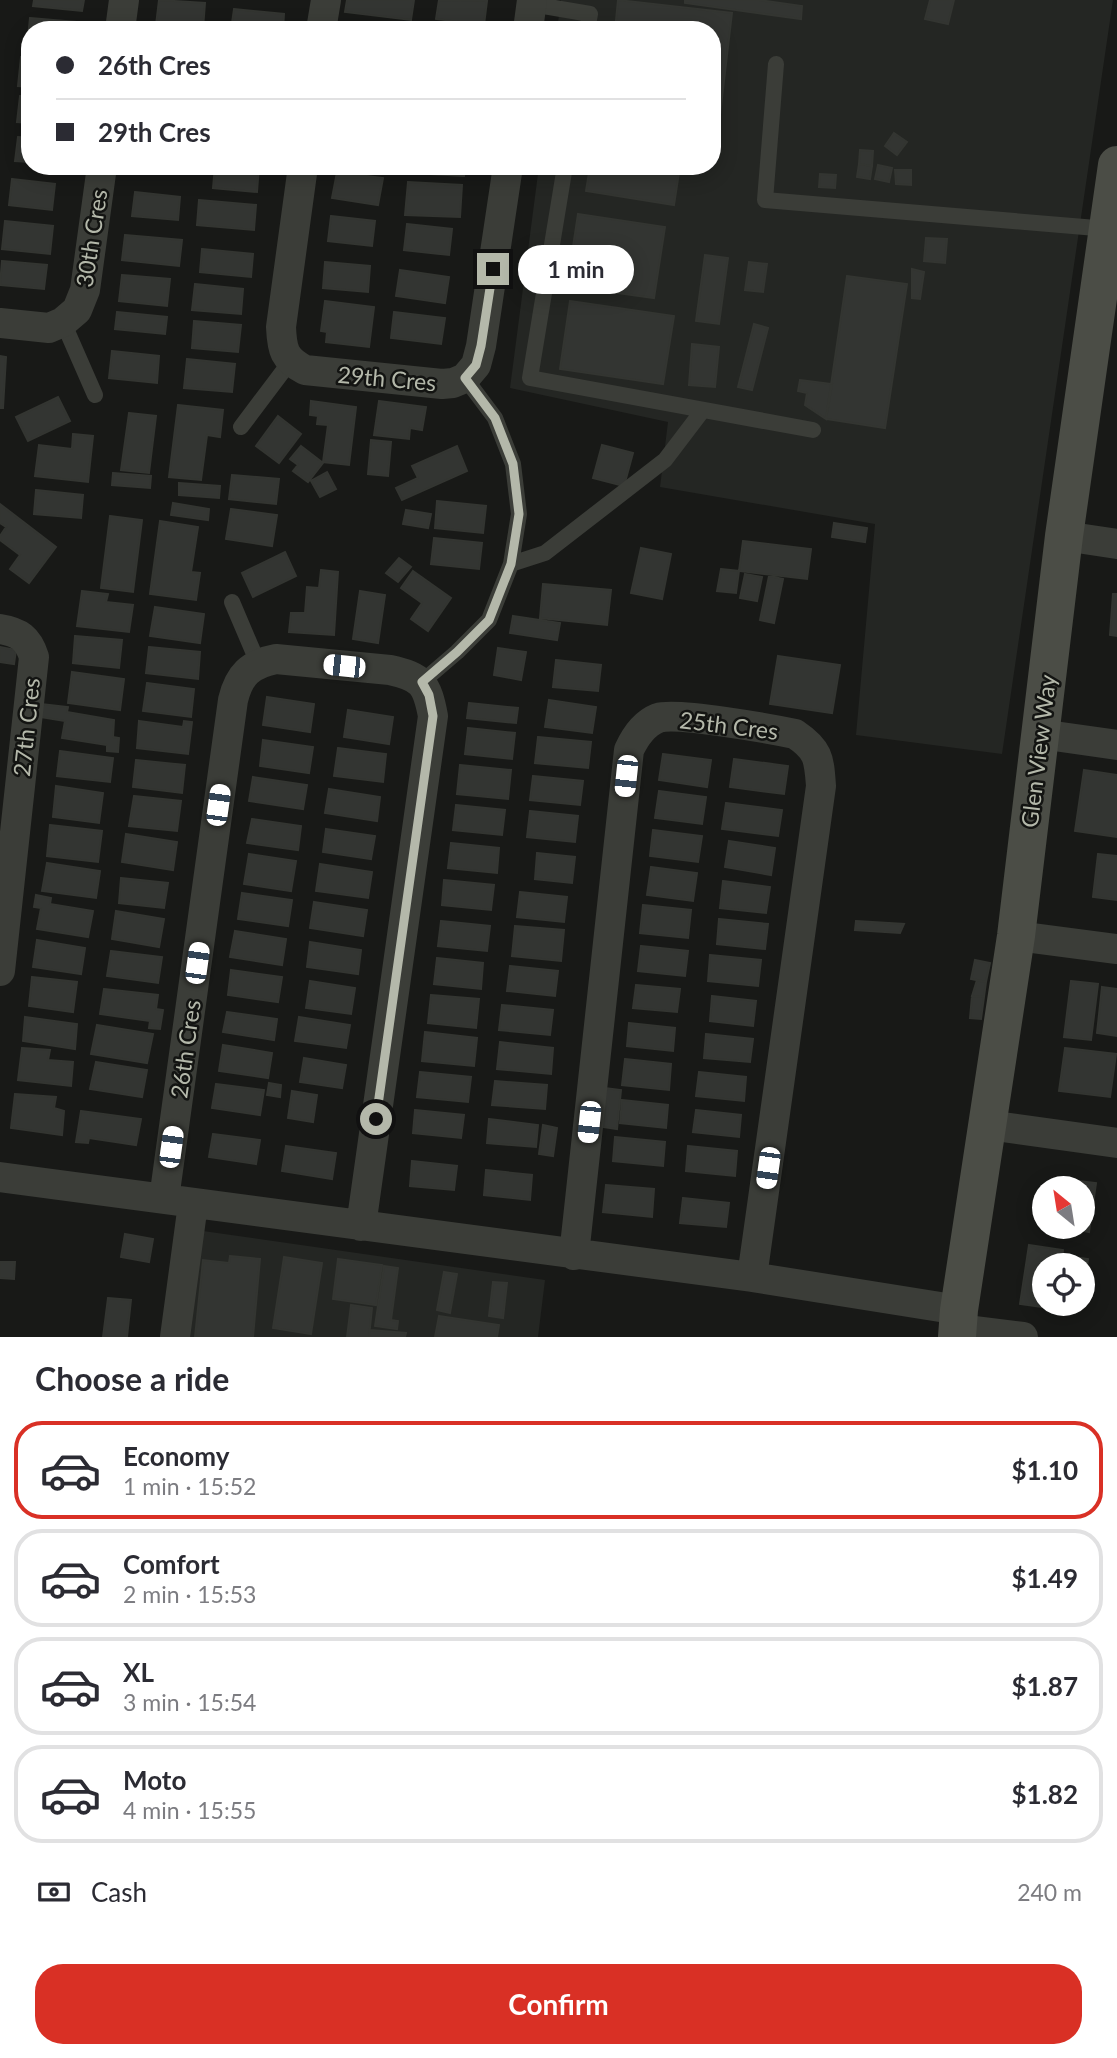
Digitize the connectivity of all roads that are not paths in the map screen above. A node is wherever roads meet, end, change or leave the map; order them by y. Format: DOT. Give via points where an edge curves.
graph roads {
  1 [pos="124,0"];
  2 [pos="326,0"];
  3 [pos="531,11"];
  4 [pos="121,21"];
  5 [pos="322,21"];
  6 [pos="589,21"];
  7 [pos="776,64"];
  8 [pos="1117,164"];
  9 [pos="101,175"];
  10 [pos="302,175"];
  11 [pos="507,175"];
  12 [pos="564,175"];
  13 [pos="1108,229"];
  14 [pos="63,322"];
  15 [pos="0,323"];
  16 [pos="1105,336"];
  17 [pos="290,362"];
  18 [pos="465,378"];
  19 [pos="94,395"];
  20 [pos="703,410"];
  21 [pos="242,427"];
  22 [pos="813,430"];
  23 [pos="1064,536"];
  24 [pos="1117,544"];
  25 [pos="511,564"];
  26 [pos="232,602"];
  27 [pos="0,629"];
  28 [pos="258,663"];
  29 [pos="422,682"];
  30 [pos="1040,734"];
  31 [pos="1117,745"];
  32 [pos="1016,936"];
  33 [pos="1117,949"];
  34 [pos="0,971"];
  35 [pos="988,1125"];
  36 [pos="1117,1143"];
  37 [pos="0,1177"];
  38 [pos="164,1199"];
  39 [pos="194,1204"];
  40 [pos="361,1226"];
  41 [pos="574,1255"];
  42 [pos="752,1277"];
  43 [pos="958,1326"];
  44 [pos="175,1337"];
  45 [pos="1023,1337"];
  1 -- 4 [label="street"];
  2 -- 5 [label="street"];
  3 -- 6 [label="lane" via="590,14"];
  7 -- 13 [label="lane" via="765,200"];
  8 -- 13 [label="street, Glen View Way"];
  9 -- 14 [label="street, 30th Cres" via="85,290 77,310"];
  10 -- 17 [label="street" via="281,327 282,347"];
  11 -- 18 [label="street, 29th Cres" via="481,346 476,365"];
  12 -- 20 [label="lane" via="530,379"];
  13 -- 16 [label="street, Glen View Way"];
  14 -- 15 [label="street" via="49,328"];
  14 -- 19 [label="lane"];
  16 -- 23 [label="street, Glen View Way"];
  17 -- 18 [label="street, 29th Cres" via="305,370 442,384"];
  17 -- 21 [label="lane"];
  18 -- 25 [label="lane" via="495,418 513,464 519,514"];
  20 -- 22 [label="lane"];
  20 -- 25 [label="lane" via="665,460 545,553"];
  23 -- 24 [label="street"];
  23 -- 30 [label="street, Glen View Way"];
  25 -- 29 [label="lane" via="489,620"];
  26 -- 28 [label="lane"];
  27 -- 34 [label="street, 27th Cres" via="14,631 29,642 34,657"];
  28 -- 29 [label="street" via="276,659 390,670"];
  28 -- 38 [label="street, 26th Cres" via="237,684 233,700"];
  29 -- 40 [label="street" via="433,716"];
  30 -- 31 [label="street"];
  30 -- 32 [label="street, Glen View Way"];
  32 -- 33 [label="street"];
  32 -- 35 [label="street, Glen View Way"];
  35 -- 36 [label="street"];
  35 -- 43 [label="street, Glen View Way"];
  37 -- 38 [label="street"];
  38 -- 39 [label="street"];
  39 -- 40 [label="street"];
  39 -- 44 [label="street"];
  40 -- 41 [label="street"];
  41 -- 42 [label="street"];
  41 -- 42 [label="street, 25th Cres" via="629,750 638,732 658,718 679,717 795,734 810,744 819,759 821,786"];
  42 -- 43 [label="street"];
  43 -- 45 [label="street"];
}
